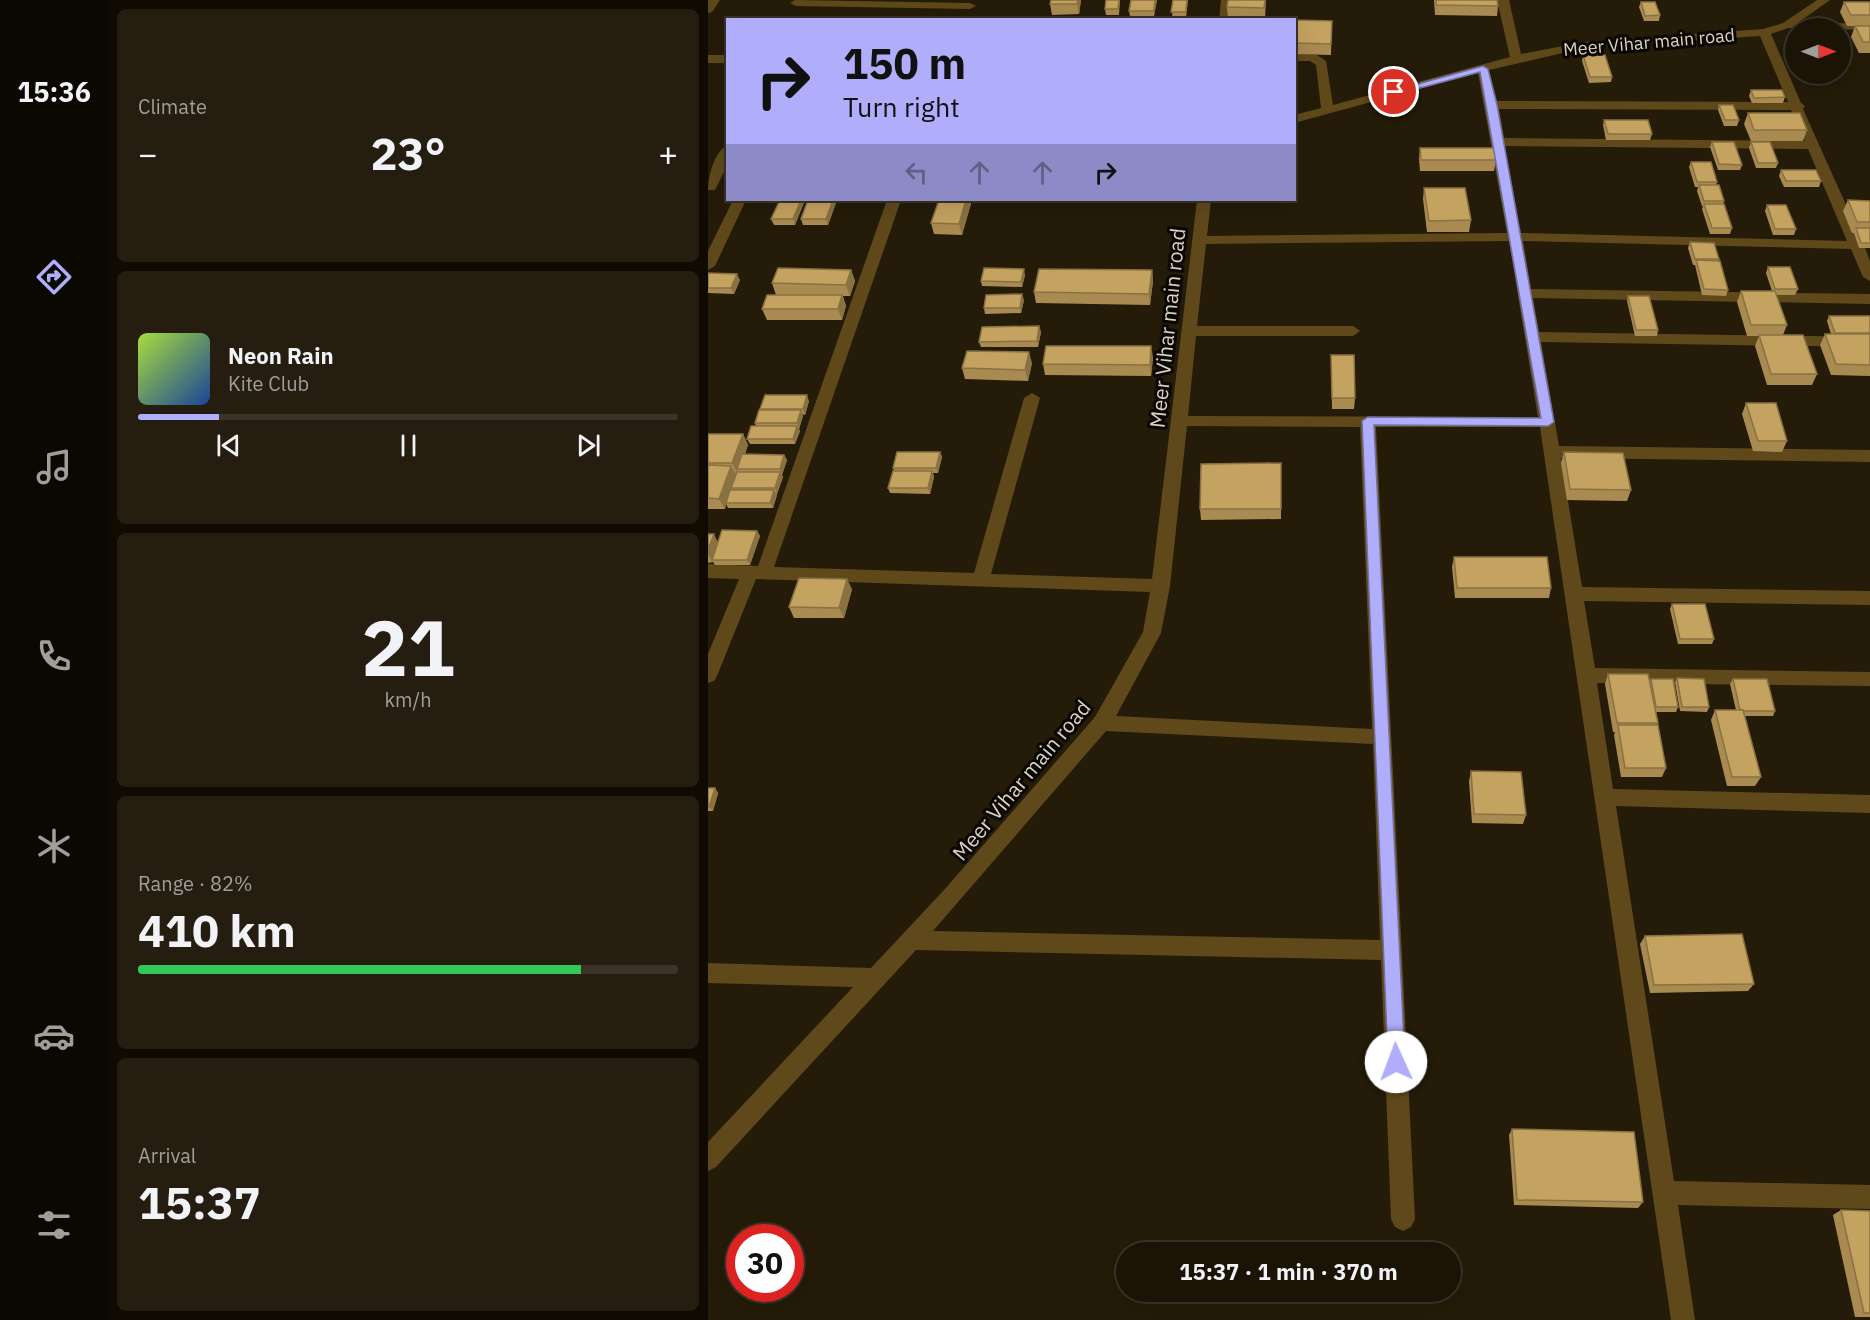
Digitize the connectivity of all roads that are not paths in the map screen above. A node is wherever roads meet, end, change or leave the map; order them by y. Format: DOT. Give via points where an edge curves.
graph roads {
  1 [pos="714,0"];
  2 [pos="1227,0"];
  3 [pos="1503,0"];
  4 [pos="1824,0"];
  5 [pos="971,3"];
  6 [pos="796,5"];
  7 [pos="708,10"];
  8 [pos="967,18"];
  9 [pos="1224,18"];
  10 [pos="1798,18"];
  11 [pos="1785,26"];
  12 [pos="1851,27"];
  13 [pos="1870,27"];
  14 [pos="1764,32"];
  15 [pos="1296,57"];
  16 [pos="708,59"];
  17 [pos="726,59"];
  18 [pos="1516,59"];
  19 [pos="1483,69"];
  20 [pos="1492,105"];
  21 [pos="1799,106"];
  22 [pos="1327,110"];
  23 [pos="1296,118"];
  24 [pos="1498,142"];
  25 [pos="1815,145"];
  26 [pos="726,153"];
  27 [pos="709,187"];
  28 [pos="726,187"];
  29 [pos="739,201"];
  30 [pos="894,201"];
  31 [pos="1204,201"];
  32 [pos="1516,237"];
  33 [pos="1200,240"];
  34 [pos="1857,245"];
  35 [pos="708,266"];
  36 [pos="1870,277"];
  37 [pos="1525,293"];
  38 [pos="1870,299"];
  39 [pos="1188,331"];
  40 [pos="1353,331"];
  41 [pos="1533,337"];
  42 [pos="1870,342"];
  43 [pos="1032,398"];
  44 [pos="1180,421"];
  45 [pos="1368,421"];
  46 [pos="1548,422"];
  47 [pos="1553,452"];
  48 [pos="1870,456"];
  49 [pos="708,571"];
  50 [pos="757,572"];
  51 [pos="981,579"];
  52 [pos="1161,586"];
  53 [pos="1575,594"];
  54 [pos="1870,598"];
  55 [pos="1587,675"];
  56 [pos="708,676"];
  57 [pos="1870,679"];
  58 [pos="1102,723"];
  59 [pos="1382,737"];
  60 [pos="1605,797"];
  61 [pos="1870,804"];
  62 [pos="911,940"];
  63 [pos="1391,950"];
  64 [pos="708,973"];
  65 [pos="876,978"];
  66 [pos="708,1159"];
  67 [pos="1664,1193"];
  68 [pos="1870,1197"];
  69 [pos="1403,1219"];
  70 [pos="1683,1320"];
  1 -- 7 [label="street"];
  2 -- 9 [label="street"];
  3 -- 18 [label="street"];
  4 -- 10 [label="street, Meer Vihar main road"];
  5 -- 6 [label="street"];
  5 -- 8 [label="street"];
  11 -- 14 [label="street, Meer Vihar main road"];
  12 -- 13 [label="street"];
  14 -- 18 [label="street, Meer Vihar main road" via="1584,45"];
  14 -- 21 [label="street"];
  15 -- 22 [label="street" via="1313,58 1322,64"];
  16 -- 17 [label="street"];
  18 -- 19 [label="street, Meer Vihar main road"];
  19 -- 20 [label="street"];
  19 -- 22 [label="street, Meer Vihar main road"];
  20 -- 21 [label="street"];
  20 -- 24 [label="street"];
  21 -- 25 [label="street"];
  22 -- 23 [label="street, Meer Vihar main road"];
  24 -- 25 [label="street"];
  24 -- 32 [label="street"];
  25 -- 34 [label="street"];
  26 -- 27 [label="street"];
  27 -- 28 [label="street"];
  29 -- 35 [label="street"];
  30 -- 50 [label="street"];
  31 -- 33 [label="street, Meer Vihar main road"];
  32 -- 33 [label="street"];
  32 -- 34 [label="street"];
  32 -- 37 [label="street"];
  33 -- 39 [label="street, Meer Vihar main road"];
  34 -- 36 [label="street"];
  37 -- 38 [label="street"];
  37 -- 41 [label="street"];
  39 -- 40 [label="street"];
  39 -- 44 [label="street, Meer Vihar main road"];
  41 -- 42 [label="street"];
  41 -- 46 [label="street"];
  43 -- 51 [label="street"];
  44 -- 45 [label="street"];
  44 -- 52 [label="street, Meer Vihar main road"];
  45 -- 46 [label="street"];
  45 -- 59 [label="street"];
  46 -- 47 [label="street"];
  47 -- 48 [label="street"];
  47 -- 53 [label="street"];
  49 -- 50 [label="street"];
  50 -- 51 [label="street"];
  50 -- 56 [label="street"];
  51 -- 52 [label="street"];
  52 -- 58 [label="street, Meer Vihar main road" via="1152,633"];
  53 -- 54 [label="street"];
  53 -- 55 [label="street"];
  55 -- 57 [label="street"];
  55 -- 60 [label="street"];
  58 -- 59 [label="street"];
  58 -- 62 [label="street, Meer Vihar main road"];
  59 -- 63 [label="street"];
  60 -- 61 [label="street"];
  60 -- 67 [label="street"];
  62 -- 63 [label="street"];
  62 -- 65 [label="street, Meer Vihar main road"];
  63 -- 69 [label="street"];
  64 -- 65 [label="street"];
  65 -- 66 [label="street, Meer Vihar main road"];
  67 -- 68 [label="street"];
  67 -- 70 [label="street"];
}
